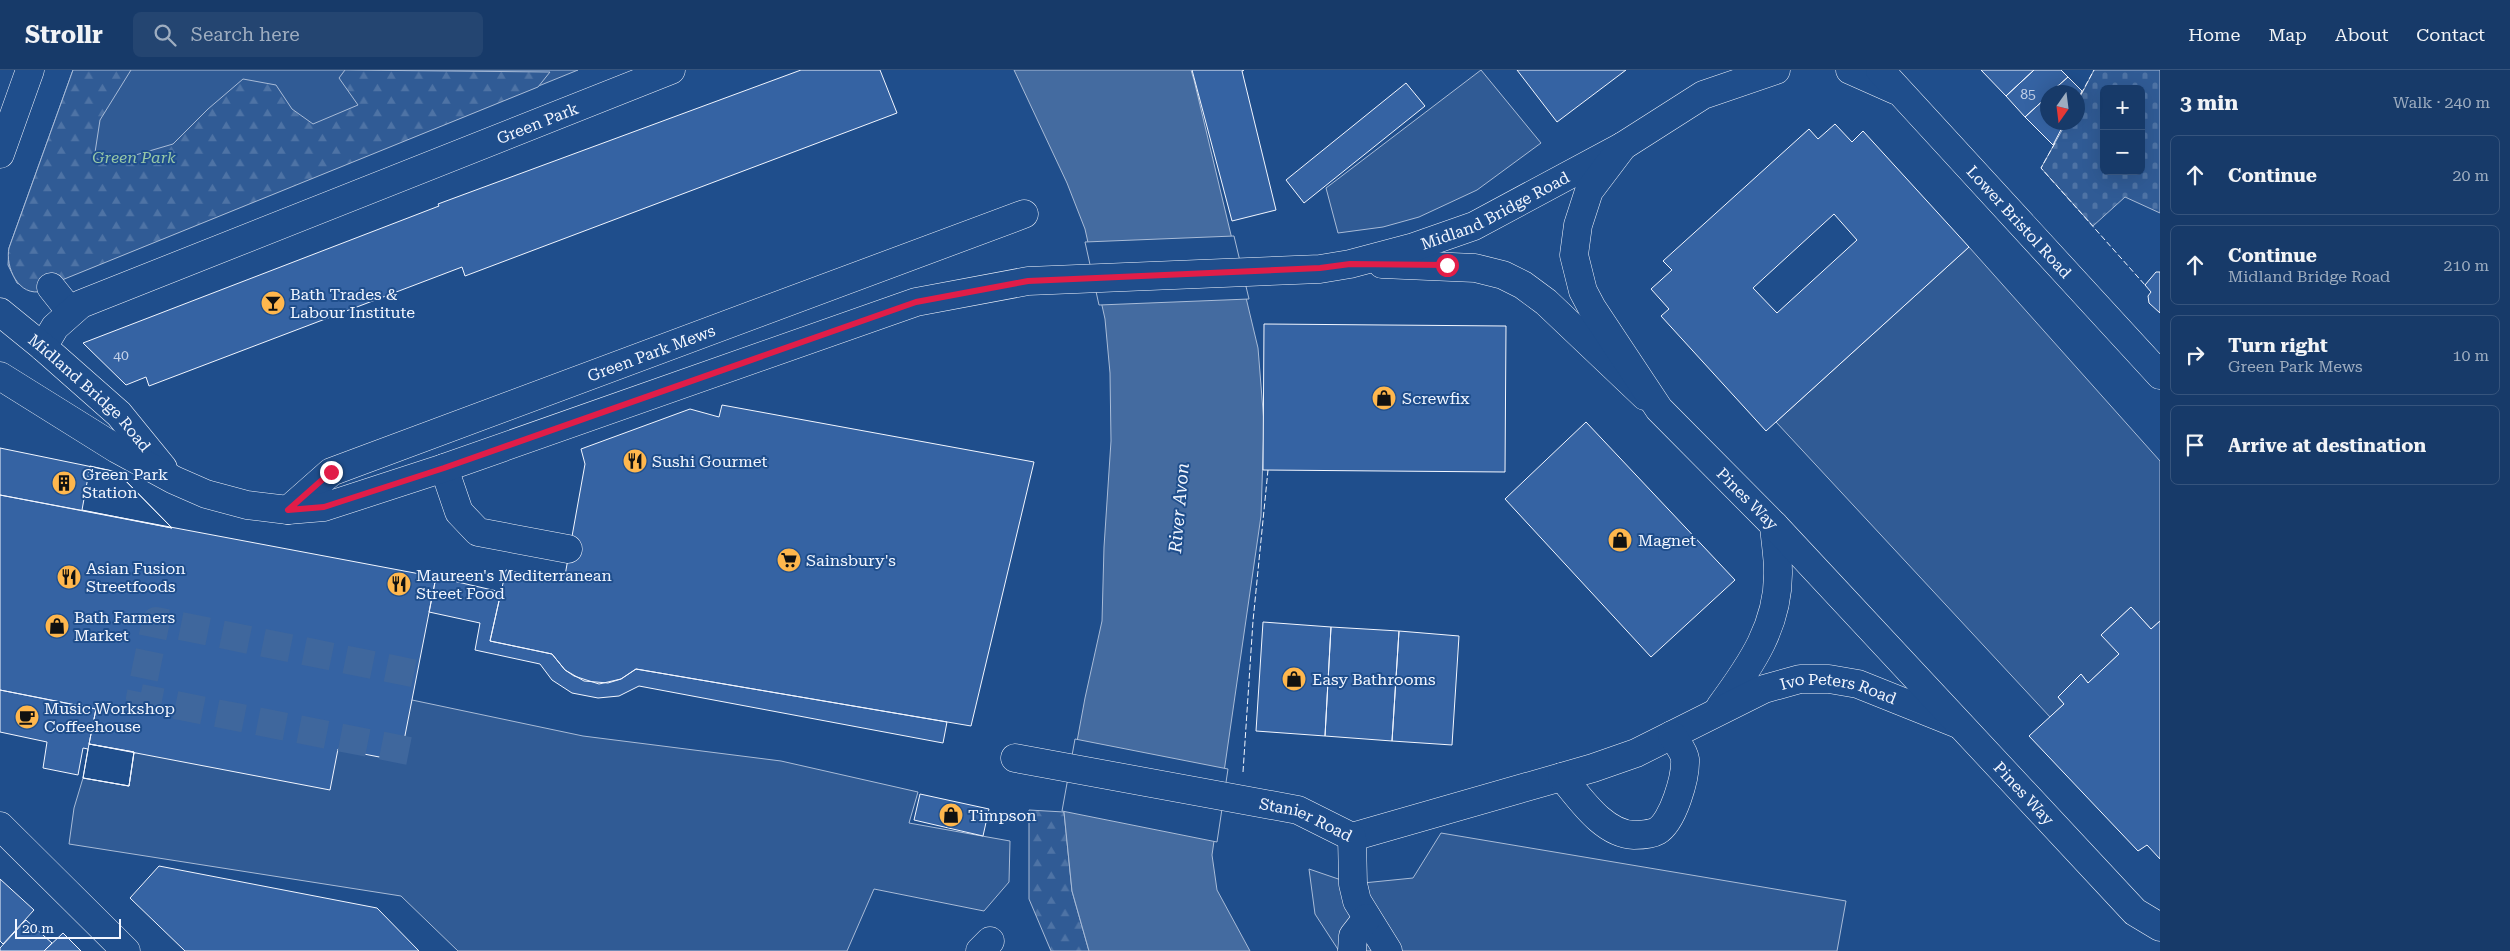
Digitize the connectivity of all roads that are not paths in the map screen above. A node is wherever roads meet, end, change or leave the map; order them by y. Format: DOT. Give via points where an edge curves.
graph roads {
  1 [pos="30,70"];
  2 [pos="671,70"];
  3 [pos="1722,70"];
  4 [pos="1776,70"];
  5 [pos="1850,70"];
  6 [pos="1880,70"];
  7 [pos="1903,94"];
  8 [pos="1702,95"];
  9 [pos="1623,146"];
  10 [pos="0,154"];
  11 [pos="1024,214"];
  12 [pos="1350,264"];
  13 [pos="51,286"];
  14 [pos="0,312"];
  15 [pos="70,312"];
  16 [pos="44,347"];
  17 [pos="2156,363"];
  18 [pos="0,376"];
  19 [pos="1659,409"];
  20 [pos="444,468"];
  21 [pos="174,480"];
  22 [pos="288,510"];
  23 [pos="1774,525"];
  24 [pos="568,550"];
  25 [pos="1718,710"];
  26 [pos="1958,724"];
  27 [pos="1672,735"];
  28 [pos="1015,758"];
  29 [pos="1562,777"];
  30 [pos="0,826"];
  31 [pos="1352,837"];
  32 [pos="1367,918"];
  33 [pos="2159,927"];
  34 [pos="126,951"];
  35 [pos="1352,951"];
  36 [pos="1388,951"];
  1 -- 10 [label="main road"];
  2 -- 15 [label="main road, Green Park" via="81,304"];
  3 -- 8 [label="main road"];
  4 -- 8 [label="main road, Pines Way"];
  5 -- 7 [label="main road"];
  6 -- 7 [label="main road, Lower Bristol Road"];
  7 -- 17 [label="main road, Lower Bristol Road"];
  8 -- 9 [label="main road, Pines Way"];
  9 -- 12 [label="main road, Midland Bridge Road" via="1474,226"];
  9 -- 19 [label="main road, Pines Way" via="1590,191 1578,225 1574,255 1583,291 1592,308"];
  11 -- 22 [label="main road, Green Park Mews" via="331,472"];
  12 -- 19 [label="main road" via="1447,265 1503,275 1546,302"];
  12 -- 20 [label="main road, Midland Bridge Road" via="1028,281 916,302"];
  13 -- 15 [label="main road"];
  14 -- 16 [label="main road, Midland Bridge Road"];
  15 -- 16 [label="main road, Green Park" via="55,327"];
  16 -- 21 [label="main road, Midland Bridge Road" via="119,414"];
  18 -- 21 [label="main road, Midland Bridge Road" via="117,449"];
  19 -- 23 [label="main road, Pines Way"];
  20 -- 22 [label="main road, Midland Bridge Road" via="324,507"];
  20 -- 24 [label="main road" via="459,512 478,532"];
  21 -- 22 [label="main road, Midland Bridge Road" via="206,494 247,505"];
  23 -- 25 [label="main road, Ivo Peters Road" via="1778,572 1772,617 1764,641 1749,667"];
  23 -- 26 [label="main road, Pines Way"];
  25 -- 26 [label="main road, Ivo Peters Road" via="1764,688 1800,679 1829,678 1858,684"];
  25 -- 27 [label="main road, Ivo Peters Road"];
  26 -- 33 [label="main road, Pines Way" via="2135,912"];
  27 -- 29 [label="main road, Stanier Road" via="1636,753"];
  27 -- 29 [label="main road" via="1685,756 1685,771 1669,818 1656,832 1634,835 1610,827"];
  28 -- 31 [label="main road, Stanier Road" via="1288,808 1314,817"];
  29 -- 31 [label="main road, Stanier Road"];
  30 -- 34 [label="main road"];
  31 -- 32 [label="main road" via="1353,884 1357,901"];
  32 -- 35 [label="main road" via="1353,936"];
  32 -- 36 [label="main road"];
}
